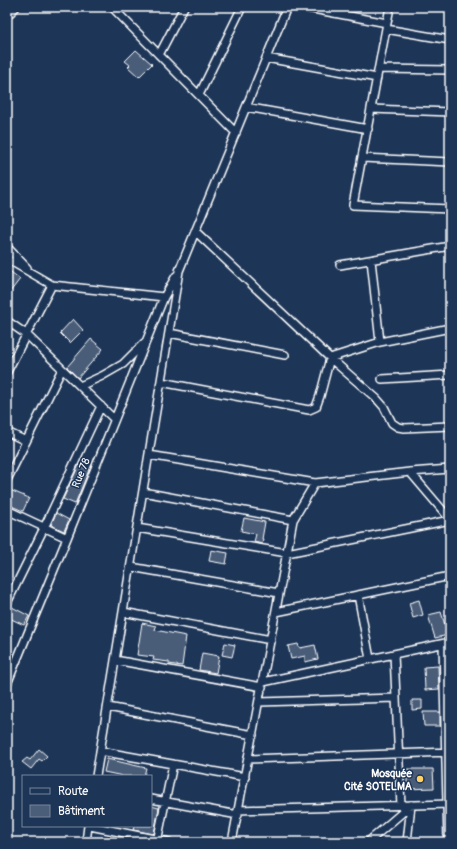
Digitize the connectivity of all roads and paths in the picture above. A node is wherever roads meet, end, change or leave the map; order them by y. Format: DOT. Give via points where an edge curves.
graph roads {
  1 [pos="16,7"];
  2 [pos="112,7"];
  3 [pos="184,7"];
  4 [pos="242,7"];
  5 [pos="287,7"];
  6 [pos="302,7"];
  7 [pos="390,7"];
  8 [pos="7,16"];
  9 [pos="387,26"];
  10 [pos="450,40"];
  11 [pos="159,55"];
  12 [pos="266,58"];
  13 [pos="379,69"];
  14 [pos="450,70"];
  15 [pos="377,78"];
  16 [pos="198,95"];
  17 [pos="246,107"];
  18 [pos="371,109"];
  19 [pos="450,112"];
  20 [pos="368,129"];
  21 [pos="236,133"];
  22 [pos="362,158"];
  23 [pos="450,162"];
  24 [pos="450,209"];
  25 [pos="195,231"];
  26 [pos="450,246"];
  27 [pos="7,247"];
  28 [pos="7,259"];
  29 [pos="371,260"];
  30 [pos="340,265"];
  31 [pos="179,271"];
  32 [pos="34,275"];
  33 [pos="52,285"];
  34 [pos="164,297"];
  35 [pos="7,321"];
  36 [pos="450,328"];
  37 [pos="168,333"];
  38 [pos="26,334"];
  39 [pos="146,340"];
  40 [pos="380,342"];
  41 [pos="285,355"];
  42 [pos="330,358"];
  43 [pos="62,369"];
  44 [pos="7,372"];
  45 [pos="450,375"];
  46 [pos="382,379"];
  47 [pos="161,382"];
  48 [pos="80,386"];
  49 [pos="101,406"];
  50 [pos="114,419"];
  51 [pos="450,426"];
  52 [pos="7,432"];
  53 [pos="26,441"];
  54 [pos="149,455"];
  55 [pos="450,469"];
  56 [pos="410,472"];
  57 [pos="7,480"];
  58 [pos="315,483"];
  59 [pos="143,492"];
  60 [pos="7,510"];
  61 [pos="293,520"];
  62 [pos="450,520"];
  63 [pos="44,528"];
  64 [pos="137,528"];
  65 [pos="67,538"];
  66 [pos="287,553"];
  67 [pos="130,567"];
  68 [pos="450,576"];
  69 [pos="279,593"];
  70 [pos="358,595"];
  71 [pos="7,603"];
  72 [pos="123,612"];
  73 [pos="276,612"];
  74 [pos="270,640"];
  75 [pos="447,643"];
  76 [pos="394,654"];
  77 [pos="370,659"];
  78 [pos="115,660"];
  79 [pos="7,684"];
  80 [pos="262,685"];
  81 [pos="447,696"];
  82 [pos="396,698"];
  83 [pos="259,702"];
  84 [pos="108,707"];
  85 [pos="253,734"];
  86 [pos="100,751"];
  87 [pos="448,752"];
  88 [pos="398,754"];
  89 [pos="248,759"];
  90 [pos="173,764"];
  91 [pos="96,775"];
  92 [pos="245,777"];
  93 [pos="152,799"];
  94 [pos="165,802"];
  95 [pos="449,804"];
  96 [pos="411,805"];
  97 [pos="401,806"];
  98 [pos="238,813"];
  99 [pos="89,827"];
  100 [pos="94,827"];
  101 [pos="157,841"];
  102 [pos="86,842"];
  103 [pos="169,842"];
  104 [pos="232,842"];
  105 [pos="368,842"];
  106 [pos="407,842"];
  107 [pos="448,842"];
  1 -- 8 [label="street"];
  2 -- 11 [label="street"];
  3 -- 11 [label="street"];
  4 -- 16 [label="street"];
  5 -- 12 [label="street"];
  6 -- 9 [label="street"];
  7 -- 9 [label="street"];
  9 -- 10 [label="street"];
  9 -- 13 [label="street"];
  11 -- 16 [label="street"];
  12 -- 15 [label="street"];
  12 -- 17 [label="street"];
  13 -- 14 [label="street"];
  13 -- 15 [label="street"];
  15 -- 18 [label="street"];
  16 -- 21 [label="street"];
  17 -- 20 [label="street"];
  17 -- 21 [label="street"];
  18 -- 19 [label="street"];
  18 -- 20 [label="street"];
  20 -- 22 [label="street"];
  21 -- 25 [label="street"];
  22 -- 23 [label="street"];
  22 -- 24 [label="street" via="353,205"];
  25 -- 31 [label="street"];
  25 -- 42 [label="street"];
  26 -- 29 [label="street"];
  27 -- 32 [label="street"];
  28 -- 32 [label="street"];
  29 -- 30 [label="street"];
  29 -- 40 [label="street"];
  31 -- 34 [label="street, Rue 78"];
  31 -- 37 [label="street"];
  32 -- 33 [label="street"];
  33 -- 34 [label="street"];
  33 -- 38 [label="street"];
  34 -- 39 [label="street, Rue 78"];
  35 -- 38 [label="street"];
  36 -- 40 [label="street"];
  37 -- 41 [label="street"];
  37 -- 47 [label="street"];
  38 -- 43 [label="street"];
  38 -- 44 [label="street"];
  39 -- 48 [label="street" via="123,364"];
  39 -- 50 [label="street, Rue 78"];
  40 -- 42 [label="street"];
  42 -- 47 [label="street" via="316,406 309,410"];
  42 -- 51 [label="street" via="384,406 392,423 398,427"];
  43 -- 48 [label="street"];
  43 -- 53 [label="street"];
  45 -- 46 [label="street"];
  47 -- 54 [label="street"];
  48 -- 49 [label="street"];
  49 -- 50 [label="street"];
  49 -- 63 [label="street"];
  50 -- 65 [label="street, Rue 78"];
  52 -- 53 [label="street"];
  53 -- 57 [label="street"];
  54 -- 58 [label="street"];
  54 -- 59 [label="street"];
  55 -- 56 [label="street"];
  56 -- 58 [label="street"];
  56 -- 62 [label="street"];
  58 -- 61 [label="street"];
  59 -- 61 [label="street"];
  59 -- 64 [label="street"];
  60 -- 63 [label="street"];
  61 -- 66 [label="street"];
  62 -- 66 [label="street"];
  63 -- 65 [label="street"];
  63 -- 71 [label="street"];
  64 -- 66 [label="street"];
  64 -- 67 [label="street"];
  65 -- 79 [label="street, Rue 78"];
  66 -- 69 [label="street"];
  67 -- 69 [label="street"];
  67 -- 72 [label="street"];
  68 -- 70 [label="street"];
  69 -- 73 [label="street"];
  70 -- 73 [label="street"];
  70 -- 77 [label="street"];
  72 -- 74 [label="street"];
  72 -- 78 [label="street"];
  73 -- 74 [label="street"];
  74 -- 80 [label="street"];
  75 -- 76 [label="street"];
  75 -- 81 [label="street"];
  76 -- 77 [label="street"];
  76 -- 82 [label="street"];
  77 -- 80 [label="street"];
  78 -- 80 [label="street"];
  78 -- 84 [label="street"];
  80 -- 83 [label="street"];
  81 -- 87 [label="street"];
  82 -- 83 [label="street"];
  82 -- 88 [label="street"];
  83 -- 85 [label="street"];
  84 -- 85 [label="street"];
  84 -- 86 [label="street"];
  85 -- 89 [label="street"];
  86 -- 90 [label="street"];
  86 -- 91 [label="street"];
  87 -- 88 [label="street"];
  87 -- 95 [label="street"];
  88 -- 89 [label="street"];
  88 -- 97 [label="street"];
  89 -- 92 [label="street"];
  90 -- 92 [label="street"];
  90 -- 94 [label="street"];
  92 -- 98 [label="street"];
  93 -- 94 [label="street"];
  94 -- 98 [label="street"];
  94 -- 101 [label="street"];
  95 -- 96 [label="street"];
  95 -- 107 [label="street"];
  96 -- 97 [label="street"];
  96 -- 105 [label="street"];
  96 -- 106 [label="street"];
  97 -- 98 [label="street"];
  98 -- 104 [label="street"];
  99 -- 102 [label="street"];
  100 -- 101 [label="street"];
  101 -- 103 [label="street"];
}
